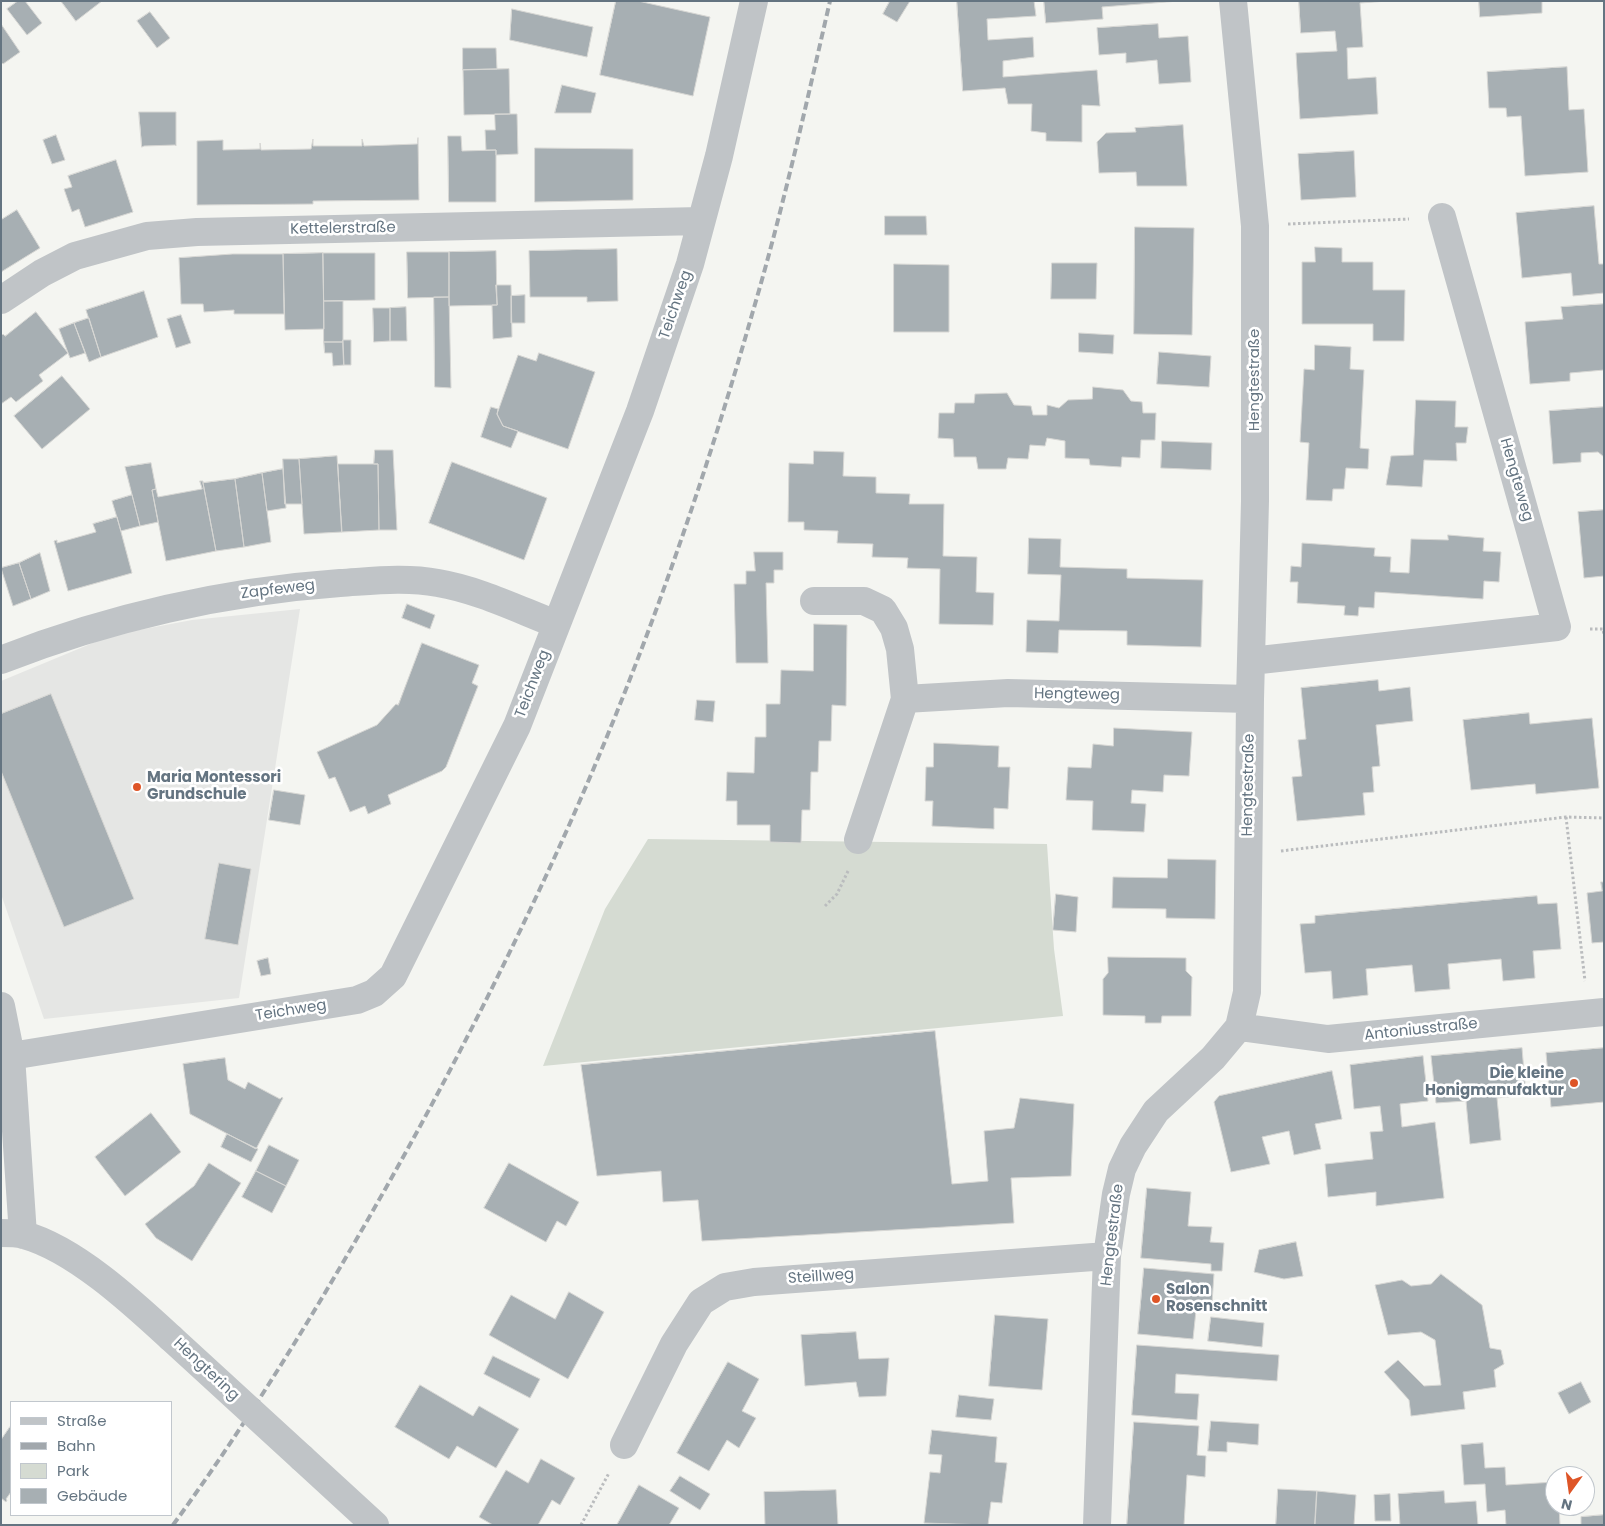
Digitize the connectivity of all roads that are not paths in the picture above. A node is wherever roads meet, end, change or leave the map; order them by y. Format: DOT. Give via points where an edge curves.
graph roads {
  1 [pos="754,1"];
  2 [pos="1233,1"];
  3 [pos="1442,217"];
  4 [pos="701,221"];
  5 [pos="1,300"];
  6 [pos="814,601"];
  7 [pos="556,624"];
  8 [pos="1,660"];
  9 [pos="1251,661"];
  10 [pos="905,699"];
  11 [pos="1250,699"];
  12 [pos="858,840"];
  13 [pos="1,1006"];
  14 [pos="1596,1013"];
  15 [pos="1239,1027"];
  16 [pos="11,1056"];
  17 [pos="12,1234"];
  18 [pos="1108,1256"];
  19 [pos="624,1445"];
  20 [pos="375,1525"];
  21 [pos="1097,1525"];
  1 -- 4 [label="street, Teichweg"];
  2 -- 9 [label="street, Hengtestraße" via="1255,226"];
  3 -- 9 [label="street, Hengteweg" via="1557,627"];
  4 -- 5 [label="street, Kettelerstraße" via="197,232 146,236 75,256"];
  4 -- 7 [label="street, Teichweg" via="690,264 640,411"];
  6 -- 10 [label="street" via="864,601 883,610 894,628 900,649"];
  7 -- 8 [label="street, Zapfeweg" via="471,591 439,583 403,579 289,586 150,613 42,644"];
  7 -- 16 [label="street, Teichweg" via="513,735 393,976 374,993 357,1000"];
  9 -- 11 [label="street, Hengtestraße"];
  10 -- 11 [label="street, Hengteweg" via="1008,694"];
  10 -- 12 [label="street"];
  11 -- 15 [label="street, Hengtestraße" via="1247,992"];
  13 -- 16 [label="street"];
  14 -- 15 [label="street, Antoniusstraße" via="1328,1039"];
  15 -- 18 [label="street, Hengtestraße" via="1213,1058 1156,1111 1133,1146 1122,1169 1116,1194"];
  16 -- 17 [label="street"];
  17 -- 20 [label="street, Hengtering, bridge" via="51,1245 130,1300"];
  18 -- 19 [label="street, Steillweg" via="754,1282 725,1288 701,1302 674,1344"];
  18 -- 21 [label="street, Hengtestraße"];
}
